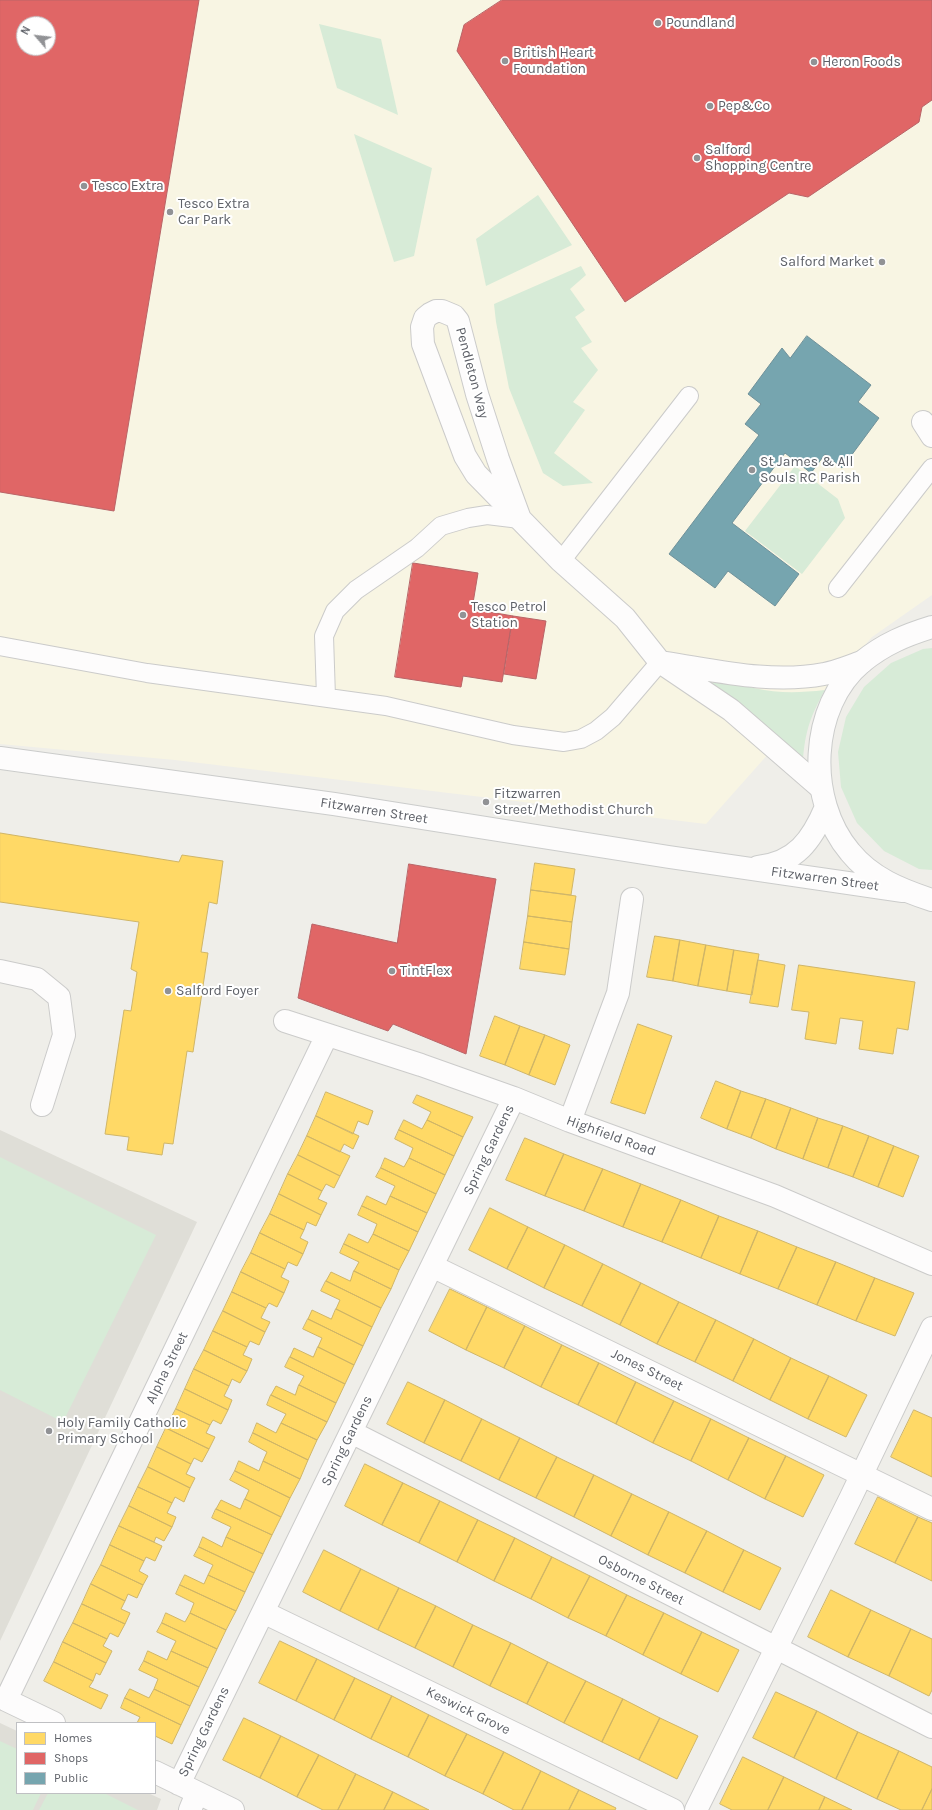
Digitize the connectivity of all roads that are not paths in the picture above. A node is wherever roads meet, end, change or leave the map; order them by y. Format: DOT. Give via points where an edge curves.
graph roads {
  1 [pos="689,396"];
  2 [pos="932,468"];
  3 [pos="520,519"];
  4 [pos="561,561"];
  5 [pos="838,588"];
  6 [pos="932,618"];
  7 [pos="932,627"];
  8 [pos="899,638"];
  9 [pos="0,646"];
  10 [pos="660,662"];
  11 [pos="862,662"];
  12 [pos="326,697"];
  13 [pos="0,758"];
  14 [pos="824,797"];
  15 [pos="747,868"];
  16 [pos="903,891"];
  17 [pos="632,899"];
  18 [pos="932,900"];
  19 [pos="0,971"];
  20 [pos="285,1021"];
  21 [pos="327,1035"];
  22 [pos="514,1098"];
  23 [pos="42,1105"];
  24 [pos="570,1121"];
  25 [pos="932,1264"];
  26 [pos="432,1266"];
  27 [pos="932,1328"];
  28 [pos="351,1432"];
  29 [pos="862,1474"];
  30 [pos="932,1509"];
  31 [pos="263,1612"];
  32 [pos="775,1649"];
  33 [pos="52,1722"];
  34 [pos="932,1727"];
  35 [pos="156,1773"];
  36 [pos="188,1795"];
  37 [pos="233,1810"];
  38 [pos="673,1810"];
  39 [pos="696,1810"];
  1 -- 4 [label="lane"];
  2 -- 5 [label="lane"];
  3 -- 3 [label="street, Pendleton Way" via="476,474 465,456 423,344 422,327 425,318 436,311 454,316 461,327 477,394"];
  3 -- 4 [label="street, Pendleton Way"];
  3 -- 12 [label="lane" via="487,515 441,526 417,548 356,590 336,611 324,636"];
  4 -- 10 [label="street, Pendleton Way" via="625,618"];
  6 -- 8 [label="street"];
  7 -- 8 [label="street"];
  8 -- 11 [label="street"];
  9 -- 12 [label="lane" via="147,672"];
  10 -- 11 [label="street" via="753,677 803,678 826,674"];
  10 -- 12 [label="lane" via="613,717 596,731 564,742 513,735 386,706"];
  10 -- 14 [label="street, Pendleton Way" via="731,710"];
  11 -- 14 [label="street" via="839,690 827,714 820,744 819,769"];
  13 -- 15 [label="street, Fitzwarren Street" via="334,804"];
  14 -- 15 [label="street, Fitzwarren Street" via="817,829 804,846 791,856 771,865"];
  14 -- 16 [label="street" via="835,829 849,852 873,874"];
  15 -- 16 [label="street, Fitzwarren Street"];
  16 -- 18 [label="street"];
  17 -- 24 [label="street" via="618,993"];
  19 -- 23 [label="street" via="36,978 59,997 64,1035"];
  20 -- 21 [label="street, Highfield Road"];
  21 -- 22 [label="street, Highfield Road"];
  21 -- 33 [label="street, Alpha Street" via="6,1700"];
  22 -- 24 [label="street, Highfield Road"];
  22 -- 26 [label="street, Spring Gardens"];
  24 -- 25 [label="street, Highfield Road" via="775,1196"];
  26 -- 28 [label="street, Spring Gardens"];
  26 -- 29 [label="street, Jones Street"];
  27 -- 29 [label="street"];
  28 -- 31 [label="street, Spring Gardens"];
  28 -- 32 [label="street, Osborne Street"];
  29 -- 30 [label="street, Jones Street"];
  29 -- 32 [label="street"];
  31 -- 36 [label="street, Spring Gardens"];
  31 -- 38 [label="street, Keswick Grove"];
  32 -- 34 [label="street, Osborne Street"];
  32 -- 39 [label="street"];
  35 -- 36 [label="street"];
  36 -- 37 [label="street"];
}
